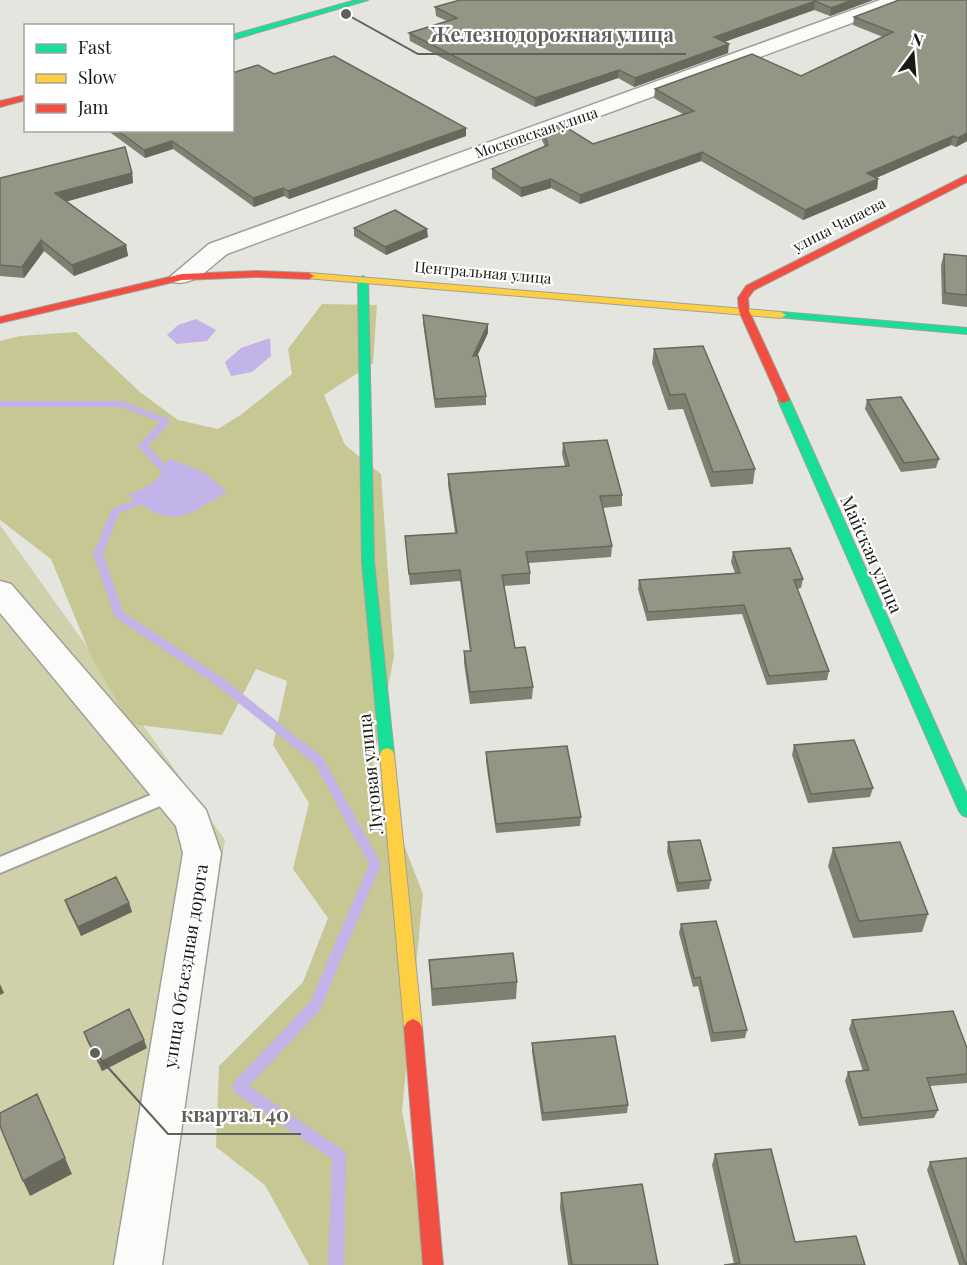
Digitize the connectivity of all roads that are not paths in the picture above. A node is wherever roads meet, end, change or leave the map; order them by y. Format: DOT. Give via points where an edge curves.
graph roads {
  1 [pos="364,0"];
  2 [pos="897,0"];
  3 [pos="234,37"];
  4 [pos="24,98"];
  5 [pos="0,104"];
  6 [pos="967,178"];
  7 [pos="182,277"];
  8 [pos="363,279"];
  9 [pos="744,311"];
  10 [pos="0,320"];
  11 [pos="967,332"];
  12 [pos="0,592"];
  13 [pos="170,794"];
  14 [pos="967,811"];
  15 [pos="0,865"];
  16 [pos="138,1265"];
  17 [pos="433,1265"];
  1 -- 3 [label="street"];
  2 -- 7 [label="street, Московская улица" via="218,249"];
  4 -- 5 [label="street"];
  6 -- 9 [label="street, улица Чапаева" via="750,288 743,298"];
  7 -- 8 [label="street, Центральная улица" via="257,274"];
  7 -- 10 [label="street, Центральная улица"];
  8 -- 9 [label="street, Центральная улица"];
  8 -- 17 [label="street, Луговая улица" via="368,562"];
  9 -- 11 [label="street, Центральная улица"];
  9 -- 14 [label="street, Майская улица"];
  12 -- 13 [label="street, улица Объездная дорога"];
  13 -- 15 [label="lane"];
  13 -- 16 [label="street, улица Объездная дорога" via="193,820 202,854"];
}
